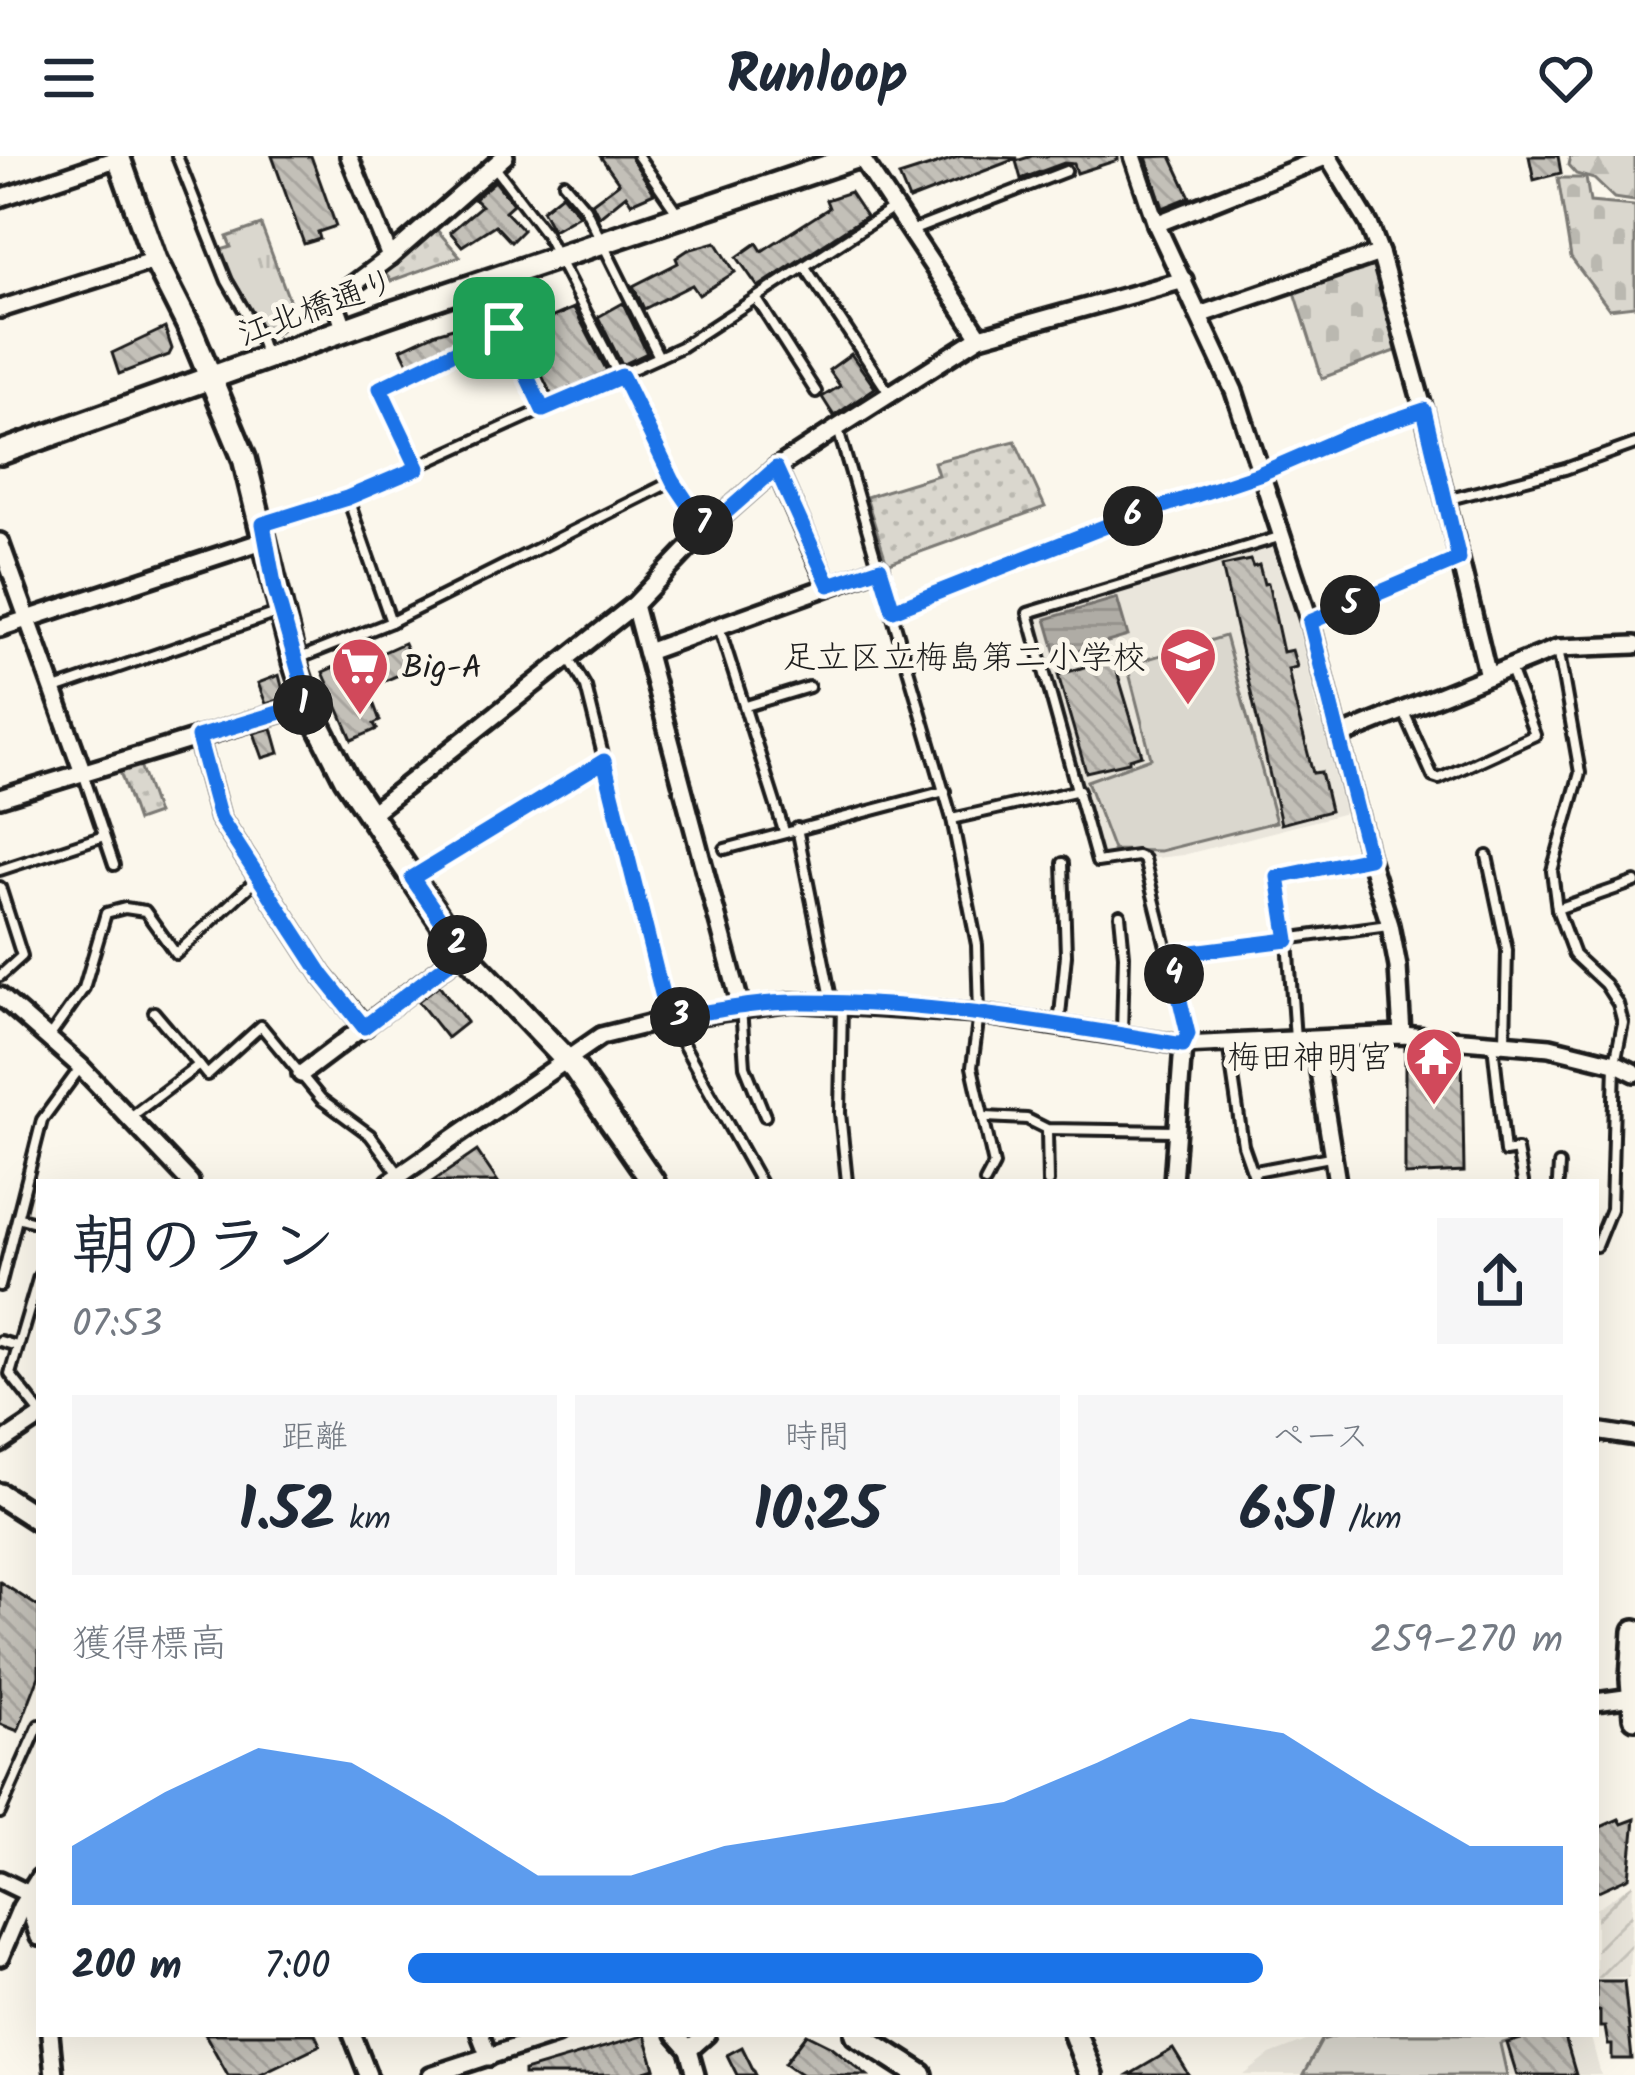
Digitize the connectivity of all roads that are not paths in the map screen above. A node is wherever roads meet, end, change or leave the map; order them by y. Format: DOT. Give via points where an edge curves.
graph roads {
  1 [pos="177,156"];
  2 [pos="349,156"];
  3 [pos="638,156"];
  4 [pos="860,156"];
  5 [pos="1133,156"];
  6 [pos="1328,156"];
  7 [pos="120,157"];
  8 [pos="500,161"];
  9 [pos="1066,171"];
  10 [pos="564,183"];
  11 [pos="0,198"];
  12 [pos="893,208"];
  13 [pos="680,216"];
  14 [pos="1156,224"];
  15 [pos="909,231"];
  16 [pos="601,242"];
  17 [pos="1380,253"];
  18 [pos="390,257"];
  19 [pos="558,257"];
  20 [pos="155,260"];
  21 [pos="805,266"];
  22 [pos="1184,280"];
  23 [pos="756,298"];
  24 [pos="0,309"];
  25 [pos="1199,315"];
  26 [pos="345,330"];
  27 [pos="980,338"];
  28 [pos="659,357"];
  29 [pos="267,358"];
  30 [pos="622,376"];
  31 [pos="210,378"];
  32 [pos="816,392"];
  33 [pos="890,394"];
  34 [pos="543,410"];
  35 [pos="1424,410"];
  36 [pos="837,428"];
  37 [pos="1635,444"];
  38 [pos="0,453"];
  39 [pos="418,468"];
  40 [pos="776,468"];
  41 [pos="1259,474"];
  42 [pos="673,481"];
  43 [pos="347,498"];
  44 [pos="1444,501"];
  45 [pos="706,530"];
  46 [pos="265,532"];
  47 [pos="1282,536"];
  48 [pos="0,542"];
  49 [pos="1459,559"];
  50 [pos="880,568"];
  51 [pos="829,585"];
  52 [pos="634,605"];
  53 [pos="893,610"];
  54 [pos="281,611"];
  55 [pos="25,620"];
  56 [pos="391,622"];
  57 [pos="1310,622"];
  58 [pos="719,626"];
  59 [pos="0,628"];
  60 [pos="1635,645"];
  61 [pos="1558,648"];
  62 [pos="647,652"];
  63 [pos="568,656"];
  64 [pos="294,661"];
  65 [pos="1510,667"];
  66 [pos="1488,676"];
  67 [pos="808,687"];
  68 [pos="52,690"];
  69 [pos="308,704"];
  70 [pos="746,706"];
  71 [pos="1404,712"];
  72 [pos="1340,736"];
  73 [pos="198,737"];
  74 [pos="604,761"];
  75 [pos="82,770"];
  76 [pos="1078,790"];
  77 [pos="945,791"];
  78 [pos="0,798"];
  79 [pos="370,814"];
  80 [pos="952,819"];
  81 [pos="796,828"];
  82 [pos="784,831"];
  83 [pos="104,836"];
  84 [pos="724,849"];
  85 [pos="1487,856"];
  86 [pos="1369,858"];
  87 [pos="1063,863"];
  88 [pos="114,866"];
  89 [pos="0,870"];
  90 [pos="412,878"];
  91 [pos="258,879"];
  92 [pos="1635,882"];
  93 [pos="0,887"];
  94 [pos="1557,909"];
  95 [pos="1120,916"];
  96 [pos="1390,925"];
  97 [pos="1288,940"];
  98 [pos="463,952"];
  99 [pos="1169,955"];
  100 [pos="0,976"];
  101 [pos="0,996"];
  102 [pos="837,1003"];
  103 [pos="741,1007"];
  104 [pos="154,1012"];
  105 [pos="979,1014"];
  106 [pos="668,1018"];
  107 [pos="1059,1026"];
  108 [pos="364,1027"];
  109 [pos="1122,1035"];
  110 [pos="1402,1035"];
  111 [pos="49,1037"];
  112 [pos="1295,1040"];
  113 [pos="1314,1040"];
  114 [pos="1227,1041"];
  115 [pos="1498,1043"];
  116 [pos="1183,1045"];
  117 [pos="566,1058"];
  118 [pos="1616,1063"];
  119 [pos="199,1066"];
  120 [pos="81,1067"];
  121 [pos="1635,1073"];
  122 [pos="301,1074"];
  123 [pos="765,1116"];
  124 [pos="985,1117"];
  125 [pos="128,1119"];
  126 [pos="1047,1129"];
  127 [pos="1176,1131"];
  128 [pos="1332,1156"];
  129 [pos="1559,1166"];
  130 [pos="1255,1171"];
  131 [pos="395,1178"];
  132 [pos="187,1179"];
  133 [pos="651,1179"];
  134 [pos="758,1179"];
  135 [pos="847,1179"];
  136 [pos="987,1179"];
  137 [pos="1048,1179"];
  138 [pos="1173,1179"];
  139 [pos="1256,1179"];
  140 [pos="1336,1179"];
  141 [pos="1522,1179"];
  142 [pos="1558,1179"];
  143 [pos="20,1218"];
  144 [pos="36,1222"];
  145 [pos="1599,1239"];
  146 [pos="0,1286"];
  147 [pos="36,1286"];
  148 [pos="0,1341"];
  149 [pos="17,1346"];
  150 [pos="36,1410"];
  151 [pos="36,1416"];
  152 [pos="1599,1431"];
  153 [pos="1635,1437"];
  154 [pos="0,1444"];
  155 [pos="0,1495"];
  156 [pos="36,1518"];
  157 [pos="1635,1631"];
  158 [pos="1599,1702"];
  159 [pos="1634,1703"];
  160 [pos="36,1732"];
  161 [pos="0,1813"];
  162 [pos="0,1880"];
  163 [pos="36,1885"];
  164 [pos="29,1899"];
  165 [pos="36,1926"];
  166 [pos="0,1958"];
  167 [pos="50,2037"];
  168 [pos="353,2037"];
  169 [pos="481,2037"];
  170 [pos="547,2037"];
  171 [pos="678,2037"];
  172 [pos="704,2037"];
  173 [pos="860,2037"];
  174 [pos="1076,2037"];
  175 [pos="689,2050"];
  176 [pos="489,2057"];
  177 [pos="894,2066"];
  178 [pos="54,2075"];
  179 [pos="368,2075"];
  180 [pos="431,2075"];
  181 [pos="696,2075"];
  182 [pos="921,2075"];
  183 [pos="1090,2075"];
  1 -- 29 [label="lane"];
  2 -- 18 [label="street"];
  3 -- 13 [label="lane"];
  4 -- 12 [label="street"];
  4 -- 13 [label="street, 江北橋通り"];
  5 -- 14 [label="street"];
  6 -- 14 [label="street"];
  6 -- 17 [label="street"];
  7 -- 11 [label="street"];
  7 -- 20 [label="street"];
  8 -- 18 [label="street"];
  8 -- 19 [label="lane"];
  9 -- 15 [label="lane"];
  10 -- 16 [label="lane"];
  12 -- 15 [label="street"];
  12 -- 21 [label="lane"];
  13 -- 16 [label="street, 江北橋通り"];
  14 -- 22 [label="street"];
  15 -- 27 [label="street"];
  16 -- 19 [label="street, 江北橋通り"];
  16 -- 28 [label="lane"];
  17 -- 25 [label="street"];
  17 -- 35 [label="street"];
  18 -- 26 [label="street" via="334,299"];
  19 -- 26 [label="street, 江北橋通り"];
  19 -- 30 [label="lane"];
  20 -- 24 [label="street"];
  20 -- 31 [label="street"];
  21 -- 23 [label="lane"];
  21 -- 33 [label="lane"];
  22 -- 25 [label="street"];
  22 -- 27 [label="street"];
  23 -- 28 [label="lane"];
  23 -- 32 [label="lane"];
  25 -- 41 [label="street"];
  26 -- 29 [label="street, 江北橋通り"];
  27 -- 33 [label="street"];
  28 -- 30 [label="lane"];
  29 -- 31 [label="street, 江北橋通り"];
  30 -- 34 [label="lane"];
  30 -- 42 [label="lane"];
  31 -- 38 [label="street, 江北橋通り"];
  31 -- 46 [label="street"];
  33 -- 36 [label="street"];
  34 -- 39 [label="lane"];
  34 -- 39 [label="lane" via="504,328 380,388"];
  35 -- 41 [label="lane"];
  35 -- 44 [label="street"];
  36 -- 40 [label="street"];
  36 -- 50 [label="lane"];
  37 -- 44 [label="lane"];
  39 -- 43 [label="lane"];
  40 -- 45 [label="street"];
  40 -- 51 [label="street"];
  41 -- 47 [label="street"];
  41 -- 53 [label="lane"];
  42 -- 45 [label="lane"];
  42 -- 56 [label="lane"];
  43 -- 46 [label="lane"];
  43 -- 56 [label="lane"];
  44 -- 49 [label="street"];
  45 -- 52 [label="street"];
  46 -- 54 [label="street"];
  46 -- 55 [label="street"];
  47 -- 57 [label="street"];
  47 -- 76 [label="lane" via="1028,614"];
  48 -- 55 [label="street"];
  49 -- 57 [label="lane"];
  49 -- 66 [label="street"];
  50 -- 51 [label="street"];
  50 -- 53 [label="lane"];
  51 -- 58 [label="street"];
  52 -- 62 [label="street"];
  52 -- 63 [label="street"];
  53 -- 77 [label="lane"];
  54 -- 64 [label="street"];
  54 -- 68 [label="lane"];
  55 -- 59 [label="street"];
  55 -- 68 [label="street"];
  56 -- 64 [label="lane"];
  57 -- 72 [label="street"];
  58 -- 62 [label="street"];
  58 -- 70 [label="lane"];
  60 -- 61 [label="street"];
  61 -- 65 [label="street"];
  61 -- 94 [label="lane" via="1580,773 1552,871"];
  62 -- 103 [label="street"];
  63 -- 74 [label="lane" via="586,687"];
  63 -- 79 [label="street"];
  64 -- 69 [label="street"];
  65 -- 66 [label="street"];
  65 -- 71 [label="lane" via="1535,735 1439,779"];
  66 -- 71 [label="street"];
  67 -- 70 [label="lane"];
  68 -- 75 [label="street"];
  69 -- 73 [label="street"];
  69 -- 79 [label="street"];
  70 -- 82 [label="lane"];
  71 -- 72 [label="street"];
  72 -- 86 [label="street"];
  73 -- 75 [label="street"];
  73 -- 91 [label="street" via="220,818"];
  74 -- 90 [label="lane"];
  74 -- 106 [label="lane"];
  75 -- 78 [label="street"];
  75 -- 83 [label="lane"];
  76 -- 80 [label="lane"];
  76 -- 99 [label="lane" via="1097,862 1144,859"];
  77 -- 80 [label="lane"];
  77 -- 81 [label="lane"];
  79 -- 90 [label="street"];
  80 -- 105 [label="lane" via="977,945"];
  81 -- 82 [label="lane"];
  81 -- 102 [label="lane"];
  82 -- 84 [label="lane"];
  83 -- 88 [label="lane"];
  83 -- 89 [label="lane"];
  85 -- 115 [label="lane" via="1507,950"];
  86 -- 96 [label="street"];
  86 -- 97 [label="lane" via="1278,877"];
  87 -- 107 [label="lane"];
  90 -- 98 [label="street"];
  91 -- 108 [label="street"];
  91 -- 111 [label="lane" via="176,953 145,911 106,914 84,988"];
  92 -- 94 [label="lane"];
  93 -- 100 [label="lane" via="22,956"];
  94 -- 118 [label="lane" via="1574,955 1618,1004"];
  95 -- 109 [label="lane"];
  96 -- 97 [label="lane"];
  96 -- 110 [label="street"];
  97 -- 99 [label="lane"];
  97 -- 112 [label="lane"];
  98 -- 108 [label="street"];
  98 -- 117 [label="street"];
  99 -- 116 [label="lane" via="1188,1034"];
  101 -- 111 [label="street"];
  102 -- 103 [label="street"];
  102 -- 105 [label="street"];
  102 -- 135 [label="lane"];
  103 -- 106 [label="street"];
  103 -- 123 [label="lane" via="745,1066"];
  104 -- 119 [label="lane"];
  105 -- 107 [label="street"];
  105 -- 124 [label="lane" via="972,1066"];
  106 -- 117 [label="street" via="621,1028"];
  106 -- 134 [label="lane"];
  107 -- 109 [label="street"];
  108 -- 122 [label="street"];
  109 -- 116 [label="street"];
  110 -- 113 [label="street"];
  110 -- 115 [label="street"];
  111 -- 120 [label="street"];
  112 -- 113 [label="street"];
  112 -- 114 [label="street"];
  113 -- 128 [label="street"];
  114 -- 116 [label="street"];
  114 -- 130 [label="lane" via="1243,1144"];
  115 -- 118 [label="street"];
  115 -- 141 [label="lane" via="1493,1077 1505,1152 1517,1150"];
  116 -- 127 [label="street"];
  117 -- 131 [label="street"];
  117 -- 133 [label="street"];
  118 -- 121 [label="street"];
  118 -- 145 [label="lane" via="1611,1209"];
  119 -- 122 [label="lane" via="207,1075 261,1026"];
  119 -- 125 [label="lane"];
  120 -- 125 [label="street"];
  120 -- 143 [label="lane" via="42,1120"];
  122 -- 131 [label="lane" via="330,1108 370,1135"];
  124 -- 126 [label="lane" via="1028,1119"];
  124 -- 136 [label="lane" via="994,1165"];
  125 -- 132 [label="street"];
  126 -- 127 [label="lane"];
  126 -- 137 [label="lane"];
  127 -- 138 [label="street"];
  128 -- 130 [label="lane"];
  128 -- 140 [label="street"];
  129 -- 142 [label="lane"];
  130 -- 139 [label="lane"];
  143 -- 144 [label="lane"];
  143 -- 146 [label="lane"];
  147 -- 149 [label="lane"];
  148 -- 149 [label="lane"];
  149 -- 150 [label="lane" via="10,1374"];
  151 -- 154 [label="street"];
  152 -- 153 [label="street"];
  155 -- 156 [label="street"];
  157 -- 159 [label="street"];
  158 -- 159 [label="street"];
  160 -- 161 [label="lane"];
  162 -- 164 [label="street"];
  163 -- 164 [label="street"];
  164 -- 165 [label="street"];
  164 -- 166 [label="street"];
  167 -- 178 [label="street"];
  168 -- 179 [label="street"];
  169 -- 176 [label="street"];
  170 -- 176 [label="street"];
  171 -- 175 [label="street"];
  172 -- 175 [label="street"];
  173 -- 177 [label="street"];
  174 -- 183 [label="street"];
  175 -- 181 [label="street"];
  176 -- 180 [label="street"];
  177 -- 182 [label="street"];
}
